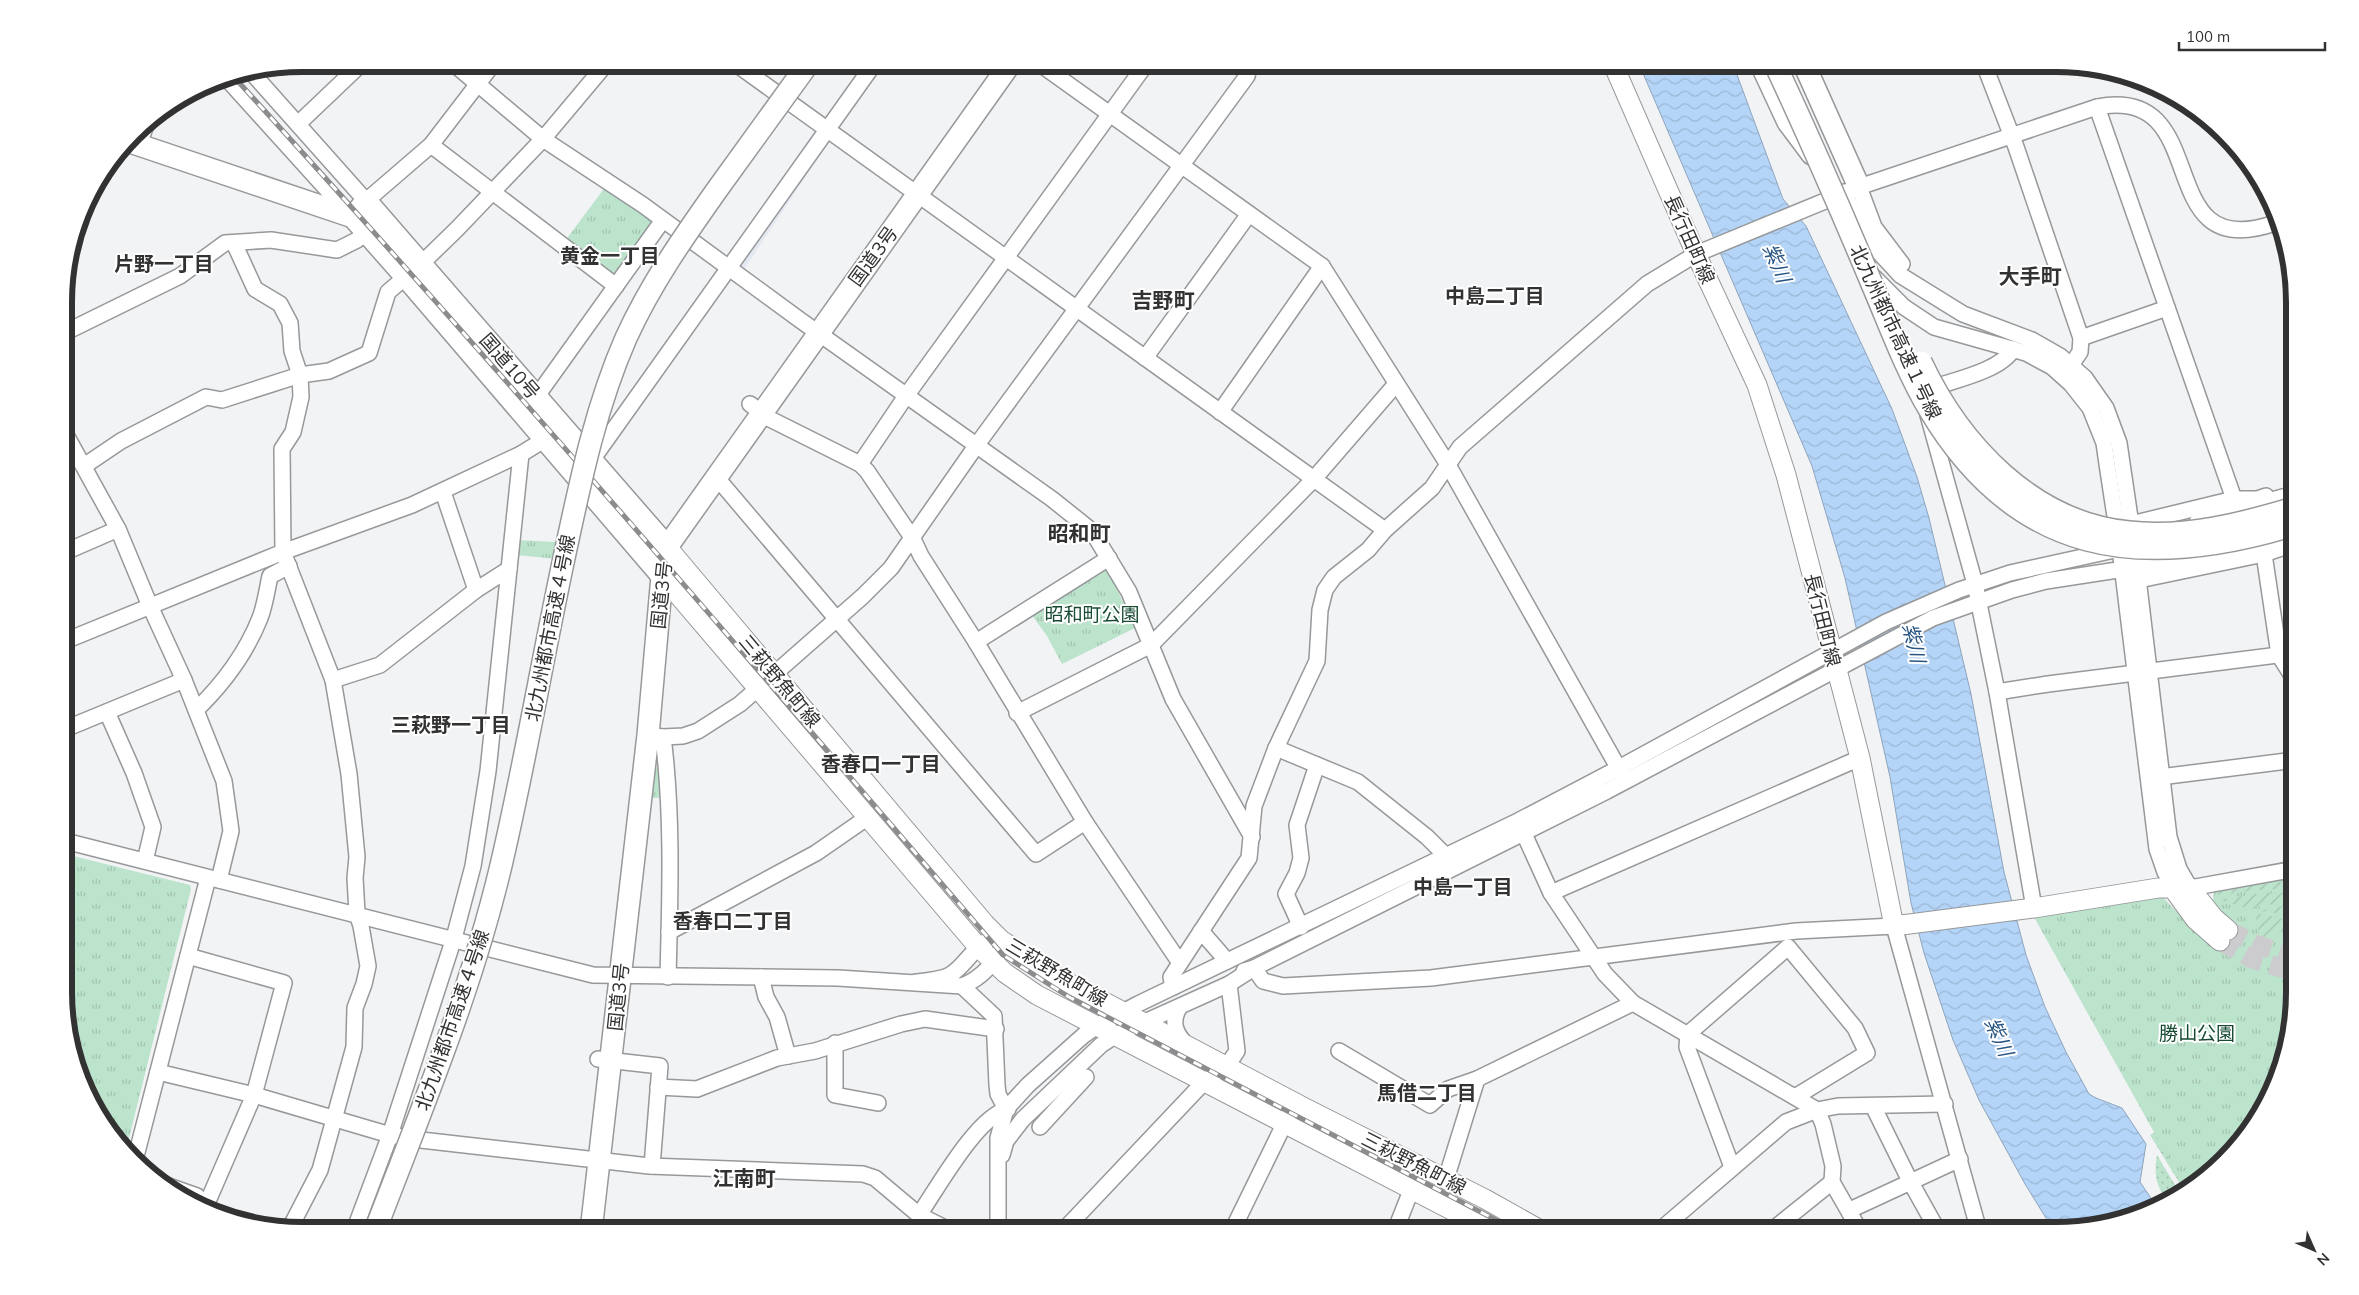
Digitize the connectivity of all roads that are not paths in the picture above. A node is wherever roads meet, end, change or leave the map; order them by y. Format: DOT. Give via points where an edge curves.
graph roads {
  1 [pos="350,72"];
  2 [pos="464,72"];
  3 [pos="486,72"];
  4 [pos="599,72"];
  5 [pos="747,72"];
  6 [pos="787,72"];
  7 [pos="802,72"];
  8 [pos="868,72"];
  9 [pos="989,72"];
  10 [pos="1004,72"];
  11 [pos="1051,72"];
  12 [pos="1140,72"];
  13 [pos="1248,72"];
  14 [pos="1617,72"];
  15 [pos="1765,72"];
  16 [pos="1775,72"];
  17 [pos="1779,72"];
  18 [pos="1787,72"];
  19 [pos="1803,72"];
  20 [pos="1803,72"];
  21 [pos="1987,72"];
  22 [pos="256,77"];
  23 [pos="477,83"];
  24 [pos="232,84"];
  25 [pos="2096,106"];
  26 [pos="1109,114"];
  27 [pos="299,123"];
  28 [pos="827,129"];
  29 [pos="2011,135"];
  30 [pos="543,139"];
  31 [pos="136,144"];
  32 [pos="430,145"];
  33 [pos="1814,157"];
  34 [pos="1181,166"];
  35 [pos="912,190"];
  36 [pos="490,191"];
  37 [pos="1844,192"];
  38 [pos="366,201"];
  39 [pos="1249,214"];
  40 [pos="663,220"];
  41 [pos="2272,224"];
  42 [pos="359,225"];
  43 [pos="234,243"];
  44 [pos="1703,251"];
  45 [pos="1005,258"];
  46 [pos="1322,266"];
  47 [pos="728,268"];
  48 [pos="414,270"];
  49 [pos="616,286"];
  50 [pos="2167,308"];
  51 [pos="1076,309"];
  52 [pos="812,328"];
  53 [pos="72,329"];
  54 [pos="2081,338"];
  55 [pos="2013,349"];
  56 [pos="1145,358"];
  57 [pos="2067,370"];
  58 [pos="300,375"];
  59 [pos="1396,384"];
  60 [pos="537,396"];
  61 [pos="906,396"];
  62 [pos="755,408"];
  63 [pos="1220,412"];
  64 [pos="554,433"];
  65 [pos="72,445"];
  66 [pos="976,446"];
  67 [pos="521,454"];
  68 [pos="592,460"];
  69 [pos="1447,463"];
  70 [pos="860,464"];
  71 [pos="84,466"];
  72 [pos="714,477"];
  73 [pos="1313,480"];
  74 [pos="2286,490"];
  75 [pos="443,492"];
  76 [pos="2234,499"];
  77 [pos="2286,499"];
  78 [pos="2286,504"];
  79 [pos="2286,510"];
  80 [pos="2131,524"];
  81 [pos="2286,526"];
  82 [pos="118,529"];
  83 [pos="1385,530"];
  84 [pos="2286,531"];
  85 [pos="2286,538"];
  86 [pos="913,539"];
  87 [pos="2160,539"];
  88 [pos="663,543"];
  89 [pos="2127,547"];
  90 [pos="2286,547"];
  91 [pos="72,549"];
  92 [pos="283,552"];
  93 [pos="2264,554"];
  94 [pos="1109,558"];
  95 [pos="2169,560"];
  96 [pos="289,566"];
  97 [pos="509,569"];
  98 [pos="2122,569"];
  99 [pos="656,570"];
  100 [pos="2138,573"];
  101 [pos="1975,584"];
  102 [pos="476,590"];
  103 [pos="1979,601"];
  104 [pos="150,606"];
  105 [pos="837,617"];
  106 [pos="72,638"];
  107 [pos="976,642"];
  108 [pos="1151,645"];
  109 [pos="2286,654"];
  110 [pos="2279,655"];
  111 [pos="1833,661"];
  112 [pos="2286,666"];
  113 [pos="774,673"];
  114 [pos="2142,673"];
  115 [pos="184,680"];
  116 [pos="334,680"];
  117 [pos="758,687"];
  118 [pos="1997,692"];
  119 [pos="196,710"];
  120 [pos="107,712"];
  121 [pos="1017,713"];
  122 [pos="72,726"];
  123 [pos="656,736"];
  124 [pos="1276,748"];
  125 [pos="1860,758"];
  126 [pos="2286,761"];
  127 [pos="1317,765"];
  128 [pos="1623,775"];
  129 [pos="2154,778"];
  130 [pos="868,817"];
  131 [pos="1085,822"];
  132 [pos="1521,827"];
  133 [pos="1252,837"];
  134 [pos="72,842"];
  135 [pos="146,861"];
  136 [pos="1449,862"];
  137 [pos="2286,871"];
  138 [pos="214,879"];
  139 [pos="2182,889"];
  140 [pos="1551,893"];
  141 [pos="2034,908"];
  142 [pos="357,913"];
  143 [pos="1894,926"];
  144 [pos="1301,927"];
  145 [pos="1201,931"];
  146 [pos="1796,931"];
  147 [pos="669,932"];
  148 [pos="2224,936"];
  149 [pos="454,938"];
  150 [pos="1001,940"];
  151 [pos="1788,947"];
  152 [pos="978,948"];
  153 [pos="188,956"];
  154 [pos="1592,956"];
  155 [pos="1227,961"];
  156 [pos="992,962"];
  157 [pos="1180,963"];
  158 [pos="1254,968"];
  159 [pos="614,976"];
  160 [pos="668,977"];
  161 [pos="761,977"];
  162 [pos="978,978"];
  163 [pos="916,982"];
  164 [pos="1229,984"];
  165 [pos="962,986"];
  166 [pos="1173,987"];
  167 [pos="1037,995"];
  168 [pos="1633,1003"];
  169 [pos="1179,1008"];
  170 [pos="1073,1014"];
  171 [pos="1133,1017"];
  172 [pos="996,1029"];
  173 [pos="1106,1031"];
  174 [pos="1688,1034"];
  175 [pos="835,1043"];
  176 [pos="1188,1045"];
  177 [pos="1095,1051"];
  178 [pos="1339,1051"];
  179 [pos="788,1056"];
  180 [pos="605,1060"];
  181 [pos="1227,1066"];
  182 [pos="158,1072"];
  183 [pos="1078,1079"];
  184 [pos="1477,1079"];
  185 [pos="1204,1081"];
  186 [pos="658,1087"];
  187 [pos="254,1095"];
  188 [pos="1795,1098"];
  189 [pos="1295,1102"];
  190 [pos="878,1103"];
  191 [pos="1945,1104"];
  192 [pos="1873,1106"];
  193 [pos="1006,1110"];
  194 [pos="1817,1110"];
  195 [pos="333,1118"];
  196 [pos="1285,1122"];
  197 [pos="1040,1127"];
  198 [pos="390,1134"];
  199 [pos="137,1152"];
  200 [pos="1960,1159"];
  201 [pos="594,1160"];
  202 [pos="1000,1161"];
  203 [pos="652,1166"];
  204 [pos="1732,1167"];
  205 [pos="1446,1179"];
  206 [pos="1910,1181"];
  207 [pos="1832,1182"];
  208 [pos="1412,1188"];
  209 [pos="208,1202"];
  210 [pos="1850,1210"];
  211 [pos="919,1215"];
  212 [pos="293,1222"];
  213 [pos="357,1222"];
  214 [pos="365,1222"];
  215 [pos="378,1222"];
  216 [pos="581,1222"];
  217 [pos="591,1222"];
  218 [pos="933,1222"];
  219 [pos="998,1222"];
  220 [pos="1071,1222"];
  221 [pos="1236,1222"];
  222 [pos="1399,1222"];
  223 [pos="1472,1222"];
  224 [pos="1525,1222"];
  225 [pos="1669,1222"];
  226 [pos="1782,1222"];
  227 [pos="1856,1222"];
  228 [pos="1933,1222"];
  229 [pos="1977,1222"];
  1 -- 27 [label="street"];
  2 -- 23 [label="street"];
  3 -- 23 [label="street"];
  4 -- 30 [label="street"];
  5 -- 28 [label="street"];
  6 -- 214 [label="highway, 北九州都市高速４号線" via="668,240 627,308 599,373 564,502 473,921 428,1059"];
  7 -- 215 [label="highway, 北九州都市高速４号線, bridge" via="678,244 631,328 609,380 575,506 505,850 486,924 449,1037"];
  8 -- 28 [label="street"];
  9 -- 35 [label="highway, 国道3号"];
  10 -- 35 [label="highway, 国道3号"];
  11 -- 26 [label="street"];
  12 -- 26 [label="street"];
  13 -- 34 [label="street"];
  14 -- 44 [label="main road, 長行田町線"];
  15 -- 33 [label="highway" via="1788,122"];
  16 -- 33 [label="street"];
  17 -- 81 [label="highway, 北九州都市高速１号線, bridge" via="1928,407 1965,461 1999,495 2042,523 2069,535 2096,544 2124,548 2153,550 2202,546"];
  18 -- 37 [label="street"];
  19 -- 37 [label="highway"];
  20 -- 79 [label="highway, bridge" via="1924,368 1959,426 2002,474 2034,498 2064,514 2096,526 2129,532 2157,534 2216,528"];
  21 -- 29 [label="street"];
  22 -- 27 [label="street"];
  23 -- 30 [label="street"];
  23 -- 32 [label="street"];
  24 -- 42 [label="street"];
  25 -- 29 [label="street"];
  25 -- 41 [label="street" via="2130,104 2153,116 2171,140 2192,198 2215,222 2240,231"];
  25 -- 50 [label="street"];
  26 -- 34 [label="street"];
  26 -- 45 [label="street"];
  27 -- 38 [label="street"];
  28 -- 35 [label="street"];
  28 -- 47 [label="street"];
  29 -- 37 [label="street"];
  29 -- 54 [label="street"];
  30 -- 36 [label="street"];
  30 -- 40 [label="street"];
  31 -- 42 [label="highway, 国道10号"];
  32 -- 36 [label="street"];
  32 -- 38 [label="street"];
  33 -- 37 [label="street"];
  34 -- 39 [label="street"];
  34 -- 51 [label="street"];
  35 -- 45 [label="street"];
  35 -- 52 [label="highway, 国道3号"];
  36 -- 48 [label="street"];
  36 -- 49 [label="street"];
  37 -- 44 [label="street"];
  37 -- 55 [label="street" via="1857,253 1885,290 1923,321 1942,330"];
  37 -- 57 [label="street" via="1910,272 1941,301 1988,325 2046,347"];
  38 -- 42 [label="highway"];
  38 -- 48 [label="highway, 国道10号"];
  39 -- 46 [label="street"];
  39 -- 56 [label="street"];
  40 -- 47 [label="street"];
  40 -- 49 [label="street"];
  42 -- 43 [label="street" via="358,240 338,250 271,240"];
  42 -- 48 [label="highway, 国道10号"];
  43 -- 53 [label="street" via="225,243 180,276"];
  43 -- 58 [label="street" via="255,288 280,304 290,323 292,350"];
  44 -- 69 [label="street" via="1648,284 1460,446"];
  44 -- 111 [label="main road, 長行田町線" via="1757,386 1786,475"];
  45 -- 51 [label="street"];
  45 -- 61 [label="street"];
  46 -- 59 [label="street"];
  46 -- 63 [label="street"];
  47 -- 52 [label="street"];
  47 -- 68 [label="street"];
  48 -- 58 [label="street" via="388,292 369,353 329,371"];
  48 -- 60 [label="highway, 国道10号"];
  48 -- 64 [label="highway, 国道10号"];
  49 -- 60 [label="street"];
  50 -- 54 [label="street"];
  50 -- 76 [label="street"];
  51 -- 56 [label="street"];
  51 -- 66 [label="street"];
  52 -- 61 [label="street"];
  52 -- 62 [label="highway, 国道3号"];
  54 -- 57 [label="street" via="2080,352"];
  55 -- 57 [label="street"];
  55 -- 101 [label="street" via="2009,357 1999,364 1932,388 1925,405"];
  56 -- 63 [label="street"];
  57 -- 80 [label="street" via="2097,394 2113,424 2119,443"];
  57 -- 89 [label="street" via="2090,408 2104,443"];
  58 -- 71 [label="street" via="222,400 206,398 121,441"];
  58 -- 92 [label="street" via="301,397 293,432 282,449"];
  59 -- 69 [label="street"];
  59 -- 73 [label="street"];
  60 -- 64 [label="highway, 国道10号"];
  61 -- 66 [label="street"];
  61 -- 70 [label="street"];
  62 -- 70 [label="street"];
  62 -- 72 [label="highway, 国道3号"];
  62 -- 88 [label="highway, 国道3号" via="670,516"];
  63 -- 73 [label="street"];
  64 -- 67 [label="street"];
  64 -- 68 [label="highway, 国道10号"];
  64 -- 99 [label="highway, 国道10号"];
  65 -- 71 [label="street"];
  66 -- 86 [label="street"];
  66 -- 94 [label="street" via="1052,498 1092,531"];
  67 -- 75 [label="street"];
  67 -- 97 [label="street"];
  68 -- 88 [label="highway, 国道10号"];
  69 -- 83 [label="street" via="1432,488"];
  69 -- 128 [label="street"];
  70 -- 86 [label="street"];
  71 -- 82 [label="street"];
  72 -- 88 [label="highway, 国道3号"];
  72 -- 105 [label="street"];
  73 -- 83 [label="street"];
  73 -- 108 [label="street"];
  74 -- 76 [label="street" via="2257,499"];
  75 -- 92 [label="street"];
  75 -- 102 [label="street"];
  76 -- 80 [label="street"];
  77 -- 87 [label="highway" via="2210,519"];
  78 -- 87 [label="street"];
  80 -- 89 [label="street"];
  82 -- 91 [label="street"];
  82 -- 104 [label="street"];
  83 -- 124 [label="street" via="1368,550 1334,577 1325,590 1320,610 1317,661"];
  84 -- 95 [label="street"];
  85 -- 95 [label="highway" via="2212,556"];
  86 -- 105 [label="street" via="891,568"];
  86 -- 107 [label="street"];
  87 -- 89 [label="street"];
  88 -- 99 [label="highway, 国道3号"];
  88 -- 113 [label="main road, 三萩野魚町線"];
  89 -- 98 [label="street"];
  89 -- 100 [label="street"];
  89 -- 101 [label="street" via="2044,564"];
  90 -- 93 [label="street"];
  92 -- 96 [label="street"];
  92 -- 104 [label="street"];
  93 -- 100 [label="street"];
  93 -- 110 [label="street"];
  94 -- 107 [label="street"];
  94 -- 108 [label="street" via="1129,592"];
  95 -- 100 [label="street"];
  96 -- 116 [label="street"];
  96 -- 119 [label="street" via="270,576 260,616 243,653"];
  97 -- 102 [label="street"];
  97 -- 149 [label="street" via="488,771 474,866"];
  98 -- 100 [label="street"];
  98 -- 103 [label="street" via="2046,581"];
  98 -- 114 [label="street"];
  99 -- 117 [label="main road, 三萩野魚町線"];
  99 -- 123 [label="highway, 国道3号"];
  99 -- 159 [label="highway, 国道3号"];
  100 -- 114 [label="street"];
  101 -- 103 [label="street"];
  101 -- 111 [label="street" via="1850,640"];
  102 -- 116 [label="street" via="380,665"];
  103 -- 111 [label="street" via="1894,637 1856,659"];
  103 -- 118 [label="street"];
  104 -- 106 [label="street"];
  104 -- 115 [label="street"];
  105 -- 113 [label="street"];
  105 -- 131 [label="street" via="1036,854"];
  107 -- 121 [label="street"];
  108 -- 121 [label="street"];
  108 -- 133 [label="street" via="1173,699"];
  109 -- 110 [label="street"];
  110 -- 112 [label="street"];
  110 -- 114 [label="street"];
  111 -- 125 [label="main road, 長行田町線"];
  111 -- 128 [label="street"];
  113 -- 117 [label="street"];
  113 -- 150 [label="main road, 三萩野魚町線"];
  114 -- 118 [label="street"];
  114 -- 129 [label="street"];
  115 -- 119 [label="street"];
  115 -- 120 [label="street"];
  116 -- 142 [label="street" via="349,774 357,857"];
  117 -- 123 [label="street" via="740,704 698,731 683,736"];
  117 -- 130 [label="main road, 三萩野魚町線"];
  118 -- 141 [label="street"];
  119 -- 138 [label="street" via="224,781 231,831"];
  120 -- 122 [label="street"];
  120 -- 135 [label="street" via="153,827"];
  121 -- 131 [label="street"];
  123 -- 147 [label="street" via="671,865"];
  123 -- 159 [label="highway, 国道3号"];
  124 -- 127 [label="street"];
  124 -- 133 [label="street" via="1254,806"];
  125 -- 140 [label="street"];
  125 -- 143 [label="main road, 長行田町線"];
  126 -- 129 [label="street"];
  127 -- 136 [label="street" via="1358,782 1427,837"];
  127 -- 144 [label="street" via="1297,825 1300,858 1297,873 1286,894"];
  128 -- 132 [label="street"];
  129 -- 139 [label="street" via="2157,849 2165,872"];
  130 -- 147 [label="street" via="816,853"];
  130 -- 152 [label="main road, 三萩野魚町線"];
  131 -- 157 [label="street"];
  132 -- 136 [label="street"];
  132 -- 140 [label="street"];
  133 -- 145 [label="street" via="1249,858"];
  134 -- 135 [label="street"];
  135 -- 138 [label="street"];
  136 -- 144 [label="street"];
  136 -- 158 [label="street"];
  137 -- 139 [label="street"];
  138 -- 142 [label="street"];
  138 -- 153 [label="street"];
  139 -- 141 [label="main road" via="2158,888"];
  139 -- 148 [label="main road" via="2195,919"];
  140 -- 154 [label="street"];
  141 -- 143 [label="main road"];
  142 -- 149 [label="street"];
  142 -- 195 [label="street" via="368,966 355,1008 354,1047"];
  143 -- 146 [label="street"];
  143 -- 191 [label="street"];
  144 -- 155 [label="street"];
  145 -- 155 [label="street"];
  145 -- 157 [label="street"];
  146 -- 151 [label="street"];
  146 -- 154 [label="street"];
  147 -- 160 [label="street"];
  149 -- 159 [label="street" via="593,975"];
  149 -- 198 [label="street"];
  150 -- 152 [label="street" via="991,938"];
  150 -- 156 [label="street"];
  150 -- 171 [label="main road, 三萩野魚町線" via="1059,978"];
  151 -- 174 [label="street"];
  151 -- 188 [label="street" via="1856,1028 1867,1053"];
  152 -- 156 [label="main road, 三萩野魚町線"];
  152 -- 163 [label="street" via="949,976"];
  153 -- 182 [label="street"];
  153 -- 187 [label="street" via="284,983"];
  154 -- 158 [label="street" via="1431,978 1283,986 1263,981"];
  154 -- 168 [label="street"];
  155 -- 166 [label="street"];
  156 -- 162 [label="street"];
  156 -- 167 [label="main road, 三萩野魚町線"];
  157 -- 166 [label="street" via="1171,977"];
  158 -- 164 [label="street"];
  158 -- 171 [label="street" via="1215,980"];
  159 -- 160 [label="street"];
  159 -- 180 [label="highway, 国道3号"];
  160 -- 161 [label="street"];
  161 -- 163 [label="street"];
  161 -- 179 [label="street"];
  162 -- 165 [label="street"];
  162 -- 167 [label="street" via="991,974 1016,991"];
  163 -- 165 [label="street"];
  164 -- 169 [label="street"];
  164 -- 181 [label="street" via="1237,1051"];
  165 -- 172 [label="street" via="992,1012"];
  166 -- 171 [label="street"];
  167 -- 170 [label="main road, 三萩野魚町線"];
  168 -- 174 [label="street"];
  168 -- 184 [label="street"];
  169 -- 171 [label="street"];
  169 -- 176 [label="street" via="1174,1020 1175,1030"];
  170 -- 173 [label="main road, 三萩野魚町線"];
  170 -- 193 [label="street" via="1078,1024 1076,1031 1016,1086"];
  171 -- 173 [label="street"];
  171 -- 173 [label="street"];
  171 -- 176 [label="main road, 三萩野魚町線"];
  172 -- 175 [label="street" via="925,1019"];
  172 -- 193 [label="street" via="996,1085"];
  173 -- 177 [label="street"];
  173 -- 185 [label="main road, 三萩野魚町線"];
  173 -- 193 [label="street" via="1048,1078 1018,1095"];
  174 -- 188 [label="street"];
  174 -- 204 [label="street" via="1687,1047"];
  175 -- 179 [label="street"];
  175 -- 190 [label="street" via="836,1095"];
  176 -- 181 [label="main road, 三萩野魚町線"];
  177 -- 183 [label="street"];
  177 -- 193 [label="street" via="1072,1063 1026,1105"];
  178 -- 184 [label="street" via="1430,1106 1448,1089"];
  179 -- 186 [label="street" via="698,1089"];
  180 -- 186 [label="street" via="660,1066"];
  180 -- 201 [label="highway, 国道3号"];
  181 -- 185 [label="street"];
  181 -- 189 [label="main road, 三萩野魚町線"];
  182 -- 187 [label="street"];
  182 -- 199 [label="street"];
  183 -- 197 [label="street"];
  183 -- 202 [label="street" via="1023,1119 1006,1141"];
  184 -- 205 [label="street"];
  185 -- 196 [label="main road, 三萩野魚町線"];
  185 -- 220 [label="street"];
  186 -- 203 [label="street"];
  187 -- 195 [label="street"];
  187 -- 209 [label="street"];
  188 -- 194 [label="street"];
  189 -- 196 [label="street"];
  189 -- 205 [label="main road, 三萩野魚町線"];
  191 -- 192 [label="street"];
  191 -- 200 [label="street"];
  192 -- 194 [label="street"];
  192 -- 206 [label="street"];
  193 -- 202 [label="street" via="1000,1128"];
  193 -- 211 [label="street" via="989,1119 974,1136"];
  194 -- 204 [label="street" via="1786,1122"];
  194 -- 207 [label="street" via="1833,1166"];
  195 -- 198 [label="street"];
  195 -- 212 [label="street" via="317,1178"];
  196 -- 208 [label="main road, 三萩野魚町線"];
  196 -- 221 [label="street"];
  198 -- 201 [label="street"];
  198 -- 213 [label="street"];
  200 -- 206 [label="street"];
  200 -- 229 [label="street"];
  201 -- 203 [label="street"];
  201 -- 216 [label="highway, 国道3号"];
  201 -- 217 [label="highway, 国道3号"];
  202 -- 219 [label="street"];
  203 -- 211 [label="street" via="863,1174 875,1178"];
  204 -- 225 [label="street"];
  205 -- 224 [label="main road, 三萩野魚町線"];
  206 -- 210 [label="street"];
  206 -- 228 [label="street"];
  207 -- 210 [label="street"];
  207 -- 226 [label="street"];
  208 -- 222 [label="street"];
  208 -- 223 [label="main road, 三萩野魚町線"];
  210 -- 227 [label="street"];
  211 -- 218 [label="street"];
}
